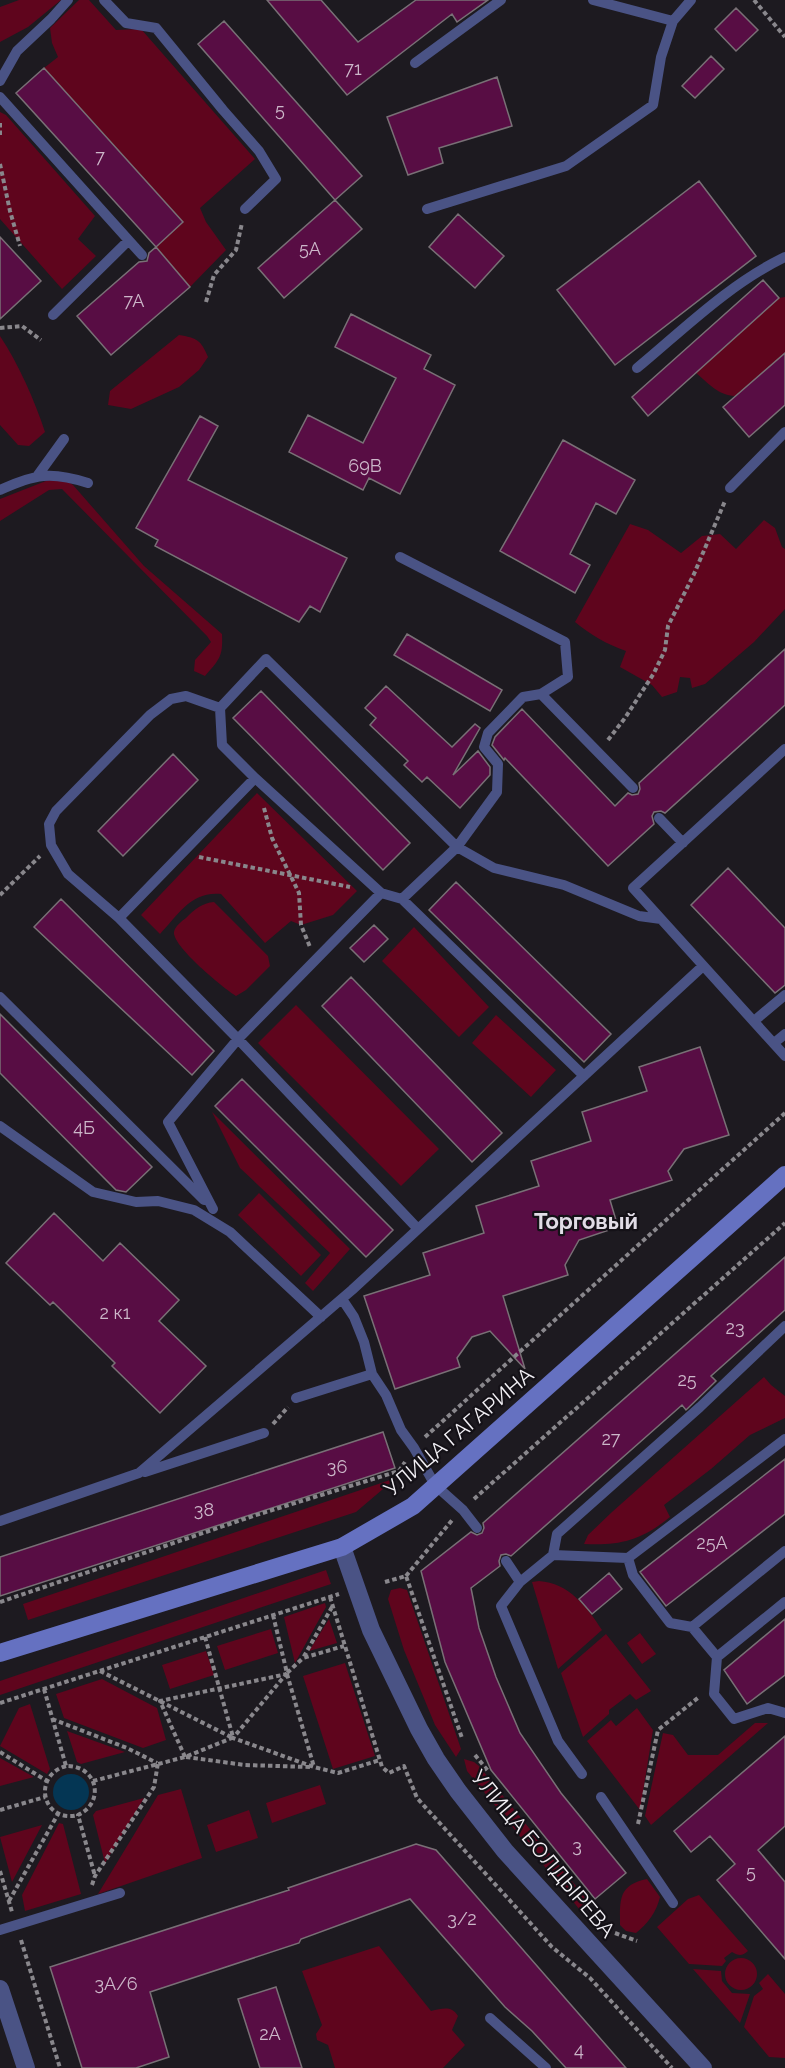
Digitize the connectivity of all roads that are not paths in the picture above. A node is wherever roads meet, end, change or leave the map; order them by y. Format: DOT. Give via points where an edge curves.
graph roads {
  1 [pos="68,0"];
  2 [pos="104,0"];
  3 [pos="501,0"];
  4 [pos="593,0"];
  5 [pos="691,0"];
  6 [pos="673,21"];
  7 [pos="415,63"];
  8 [pos="0,81"];
  9 [pos="0,97"];
  10 [pos="245,209"];
  11 [pos="427,209"];
  12 [pos="128,241"];
  13 [pos="142,255"];
  14 [pos="785,257"];
  15 [pos="53,315"];
  16 [pos="637,368"];
  17 [pos="785,432"];
  18 [pos="64,439"];
  19 [pos="38,475"];
  20 [pos="88,483"];
  21 [pos="730,488"];
  22 [pos="0,490"];
  23 [pos="400,557"];
  24 [pos="541,694"];
  25 [pos="220,708"];
  26 [pos="785,749"];
  27 [pos="255,778"];
  28 [pos="633,788"];
  29 [pos="659,818"];
  30 [pos="682,843"];
  31 [pos="457,847"];
  32 [pos="381,892"];
  33 [pos="402,899"];
  34 [pos="119,918"];
  35 [pos="661,919"];
  36 [pos="703,966"];
  37 [pos="785,995"];
  38 [pos="0,997"];
  39 [pos="754,1021"];
  40 [pos="785,1034"];
  41 [pos="238,1039"];
  42 [pos="774,1043"];
  43 [pos="785,1056"];
  44 [pos="584,1076"];
  45 [pos="0,1126"];
  46 [pos="785,1174"];
  47 [pos="213,1209"];
  48 [pos="418,1229"];
  49 [pos="230,1232"];
  50 [pos="342,1299"];
  51 [pos="321,1317"];
  52 [pos="785,1326"];
  53 [pos="372,1374"];
  54 [pos="296,1398"];
  55 [pos="264,1433"];
  56 [pos="785,1439"];
  57 [pos="139,1473"];
  58 [pos="435,1485"];
  59 [pos="0,1521"];
  60 [pos="477,1528"];
  61 [pos="342,1547"];
  62 [pos="785,1551"];
  63 [pos="553,1555"];
  64 [pos="628,1558"];
  65 [pos="506,1561"];
  66 [pos="520,1582"];
  67 [pos="785,1602"];
  68 [pos="692,1627"];
  69 [pos="0,1653"];
  70 [pos="717,1657"];
  71 [pos="785,1713"];
  72 [pos="582,1774"];
  73 [pos="601,1797"];
  74 [pos="120,1893"];
  75 [pos="673,1903"];
  76 [pos="0,1930"];
  77 [pos="0,1989"];
  78 [pos="490,2018"];
  79 [pos="26,2068"];
  80 [pos="546,2068"];
  81 [pos="703,2068"];
  1 -- 8 [label="lane" via="17,51"];
  2 -- 10 [label="lane" via="126,23 156,28 259,151 276,179"];
  3 -- 7 [label="lane"];
  4 -- 6 [label="lane"];
  5 -- 6 [label="lane"];
  6 -- 11 [label="lane" via="661,57 653,105 566,166"];
  9 -- 12 [label="lane"];
  12 -- 13 [label="lane"];
  12 -- 15 [label="lane"];
  14 -- 16 [label="lane" via="750,276"];
  17 -- 21 [label="lane"];
  18 -- 19 [label="lane"];
  19 -- 20 [label="lane" via="67,476"];
  19 -- 22 [label="lane"];
  23 -- 24 [label="lane" via="565,642 568,677"];
  24 -- 28 [label="lane"];
  24 -- 31 [label="lane" via="523,697 488,733 484,747 498,764 497,792"];
  25 -- 27 [label="lane" via="222,745"];
  25 -- 31 [label="lane" via="266,659"];
  25 -- 34 [label="lane" via="186,696 171,699 150,715 56,812 49,824 51,845 68,874"];
  26 -- 30 [label="lane"];
  27 -- 32 [label="lane"];
  27 -- 34 [label="lane"];
  29 -- 30 [label="lane"];
  30 -- 35 [label="lane" via="633,888"];
  31 -- 33 [label="lane"];
  31 -- 35 [label="lane" via="494,868 564,885 639,916"];
  32 -- 33 [label="lane"];
  32 -- 41 [label="lane"];
  33 -- 44 [label="lane"];
  34 -- 41 [label="lane"];
  35 -- 36 [label="lane"];
  36 -- 39 [label="lane"];
  36 -- 44 [label="lane"];
  37 -- 39 [label="lane"];
  38 -- 47 [label="lane"];
  39 -- 42 [label="lane"];
  40 -- 42 [label="lane"];
  41 -- 47 [label="lane" via="168,1122"];
  41 -- 48 [label="lane"];
  42 -- 43 [label="lane"];
  44 -- 48 [label="lane"];
  45 -- 49 [label="lane" via="93,1192 194,1210"];
  46 -- 58 [label="main road, УЛИЦА ГАГАРИНА"];
  47 -- 49 [label="lane"];
  48 -- 50 [label="lane"];
  49 -- 51 [label="lane"];
  50 -- 51 [label="lane"];
  50 -- 53 [label="lane" via="354,1317"];
  51 -- 57 [label="lane"];
  52 -- 63 [label="lane" via="557,1534"];
  53 -- 54 [label="lane"];
  53 -- 58 [label="lane"];
  55 -- 57 [label="lane"];
  56 -- 64 [label="lane"];
  57 -- 59 [label="lane"];
  58 -- 60 [label="lane"];
  58 -- 61 [label="main road, УЛИЦА ГАГАРИНА" via="413,1506"];
  61 -- 69 [label="main road, УЛИЦА ГАГАРИНА"];
  61 -- 81 [label="street, УЛИЦА БОЛДЫРЕВА" via="371,1630 436,1760 505,1851"];
  62 -- 68 [label="lane"];
  63 -- 64 [label="lane"];
  63 -- 66 [label="lane"];
  64 -- 68 [label="lane" via="633,1575 670,1623"];
  65 -- 66 [label="lane"];
  66 -- 72 [label="lane" via="501,1606 558,1741"];
  67 -- 70 [label="lane"];
  68 -- 70 [label="lane"];
  70 -- 71 [label="lane" via="714,1694 734,1719 768,1708"];
  73 -- 75 [label="lane"];
  74 -- 76 [label="lane"];
  77 -- 79 [label="street"];
  78 -- 80 [label="lane"];
}
